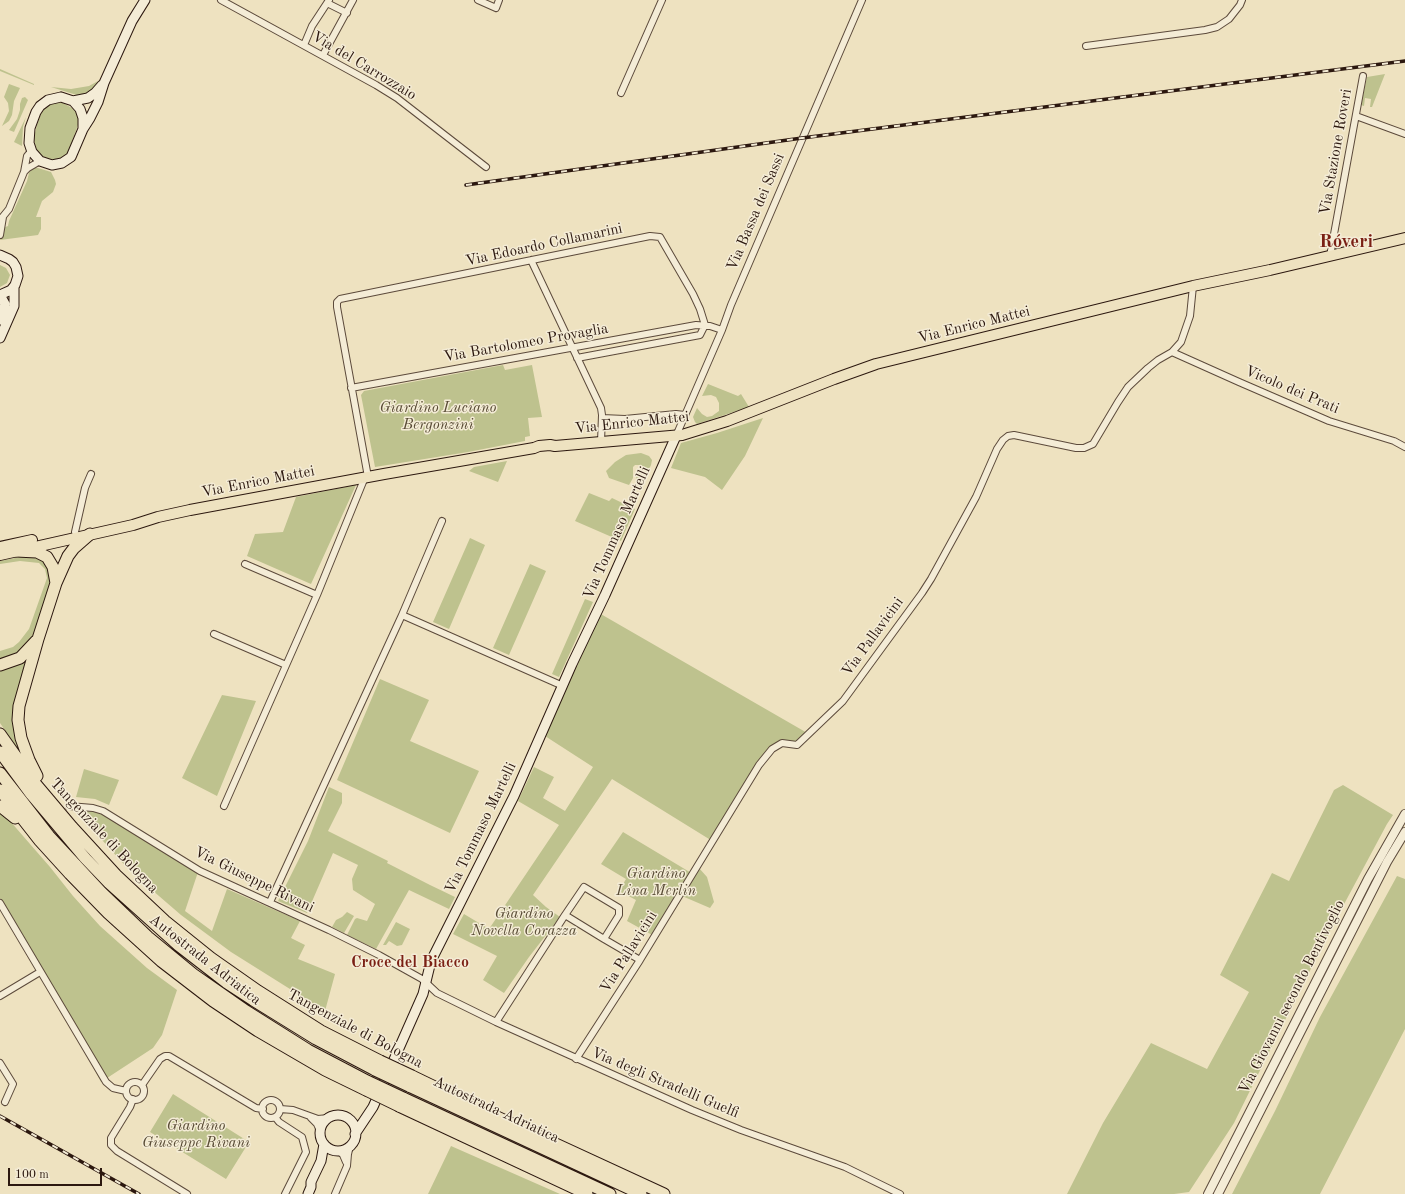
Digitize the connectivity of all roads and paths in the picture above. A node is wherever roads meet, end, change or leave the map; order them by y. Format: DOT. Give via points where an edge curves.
graph roads {
  1 [pos="138,0"];
  2 [pos="145,0"];
  3 [pos="221,0"];
  4 [pos="353,0"];
  5 [pos="478,0"];
  6 [pos="499,0"];
  7 [pos="662,0"];
  8 [pos="862,0"];
  9 [pos="1242,0"];
  10 [pos="328,2"];
  11 [pos="347,13"];
  12 [pos="132,21"];
  13 [pos="304,45"];
  14 [pos="1086,46"];
  15 [pos="323,55"];
  16 [pos="1363,76"];
  17 [pos="104,83"];
  18 [pos="621,93"];
  19 [pos="73,102"];
  20 [pos="1356,116"];
  21 [pos="83,129"];
  22 [pos="1405,134"];
  23 [pos="31,151"];
  24 [pos="40,161"];
  25 [pos="486,167"];
  26 [pos="24,172"];
  27 [pos="2,219"];
  28 [pos="0,235"];
  29 [pos="1405,238"];
  30 [pos="0,255"];
  31 [pos="1330,256"];
  32 [pos="531,260"];
  33 [pos="1193,286"];
  34 [pos="14,287"];
  35 [pos="0,295"];
  36 [pos="0,320"];
  37 [pos="704,325"];
  38 [pos="722,330"];
  39 [pos="0,338"];
  40 [pos="572,348"];
  41 [pos="1172,352"];
  42 [pos="577,358"];
  43 [pos="351,388"];
  44 [pos="685,416"];
  45 [pos="602,418"];
  46 [pos="676,436"];
  47 [pos="601,442"];
  48 [pos="1405,447"];
  49 [pos="91,474"];
  50 [pos="367,477"];
  51 [pos="158,517"];
  52 [pos="442,521"];
  53 [pos="75,532"];
  54 [pos="90,534"];
  55 [pos="0,547"];
  56 [pos="16,551"];
  57 [pos="0,555"];
  58 [pos="245,564"];
  59 [pos="56,583"];
  60 [pos="317,595"];
  61 [pos="402,615"];
  62 [pos="214,634"];
  63 [pos="38,639"];
  64 [pos="0,665"];
  65 [pos="286,665"];
  66 [pos="563,686"];
  67 [pos="0,734"];
  68 [pos="0,752"];
  69 [pos="0,773"];
  70 [pos="0,790"];
  71 [pos="0,806"];
  72 [pos="69,806"];
  73 [pos="224,806"];
  74 [pos="1405,814"];
  75 [pos="1405,832"];
  76 [pos="40,841"];
  77 [pos="110,868"];
  78 [pos="270,902"];
  79 [pos="0,903"];
  80 [pos="565,915"];
  81 [pos="604,939"];
  82 [pos="640,960"];
  83 [pos="40,972"];
  84 [pos="426,982"];
  85 [pos="0,996"];
  86 [pos="496,1022"];
  87 [pos="576,1059"];
  88 [pos="0,1063"];
  89 [pos="378,1065"];
  90 [pos="410,1081"];
  91 [pos="142,1085"];
  92 [pos="368,1086"];
  93 [pos="126,1091"];
  94 [pos="133,1099"];
  95 [pos="5,1102"];
  96 [pos="401,1102"];
  97 [pos="263,1109"];
  98 [pos="280,1109"];
  99 [pos="368,1113"];
  100 [pos="275,1117"];
  101 [pos="310,1117"];
  102 [pos="346,1117"];
  103 [pos="328,1118"];
  104 [pos="320,1131"];
  105 [pos="355,1134"];
  106 [pos="324,1144"];
  107 [pos="350,1146"];
  108 [pos="338,1151"];
  109 [pos="346,1169"];
  110 [pos="309,1191"];
  111 [pos="187,1194"];
  112 [pos="285,1194"];
  113 [pos="335,1194"];
  114 [pos="587,1194"];
  115 [pos="610,1194"];
  116 [pos="641,1194"];
  117 [pos="664,1194"];
  118 [pos="900,1194"];
  119 [pos="1208,1194"];
  120 [pos="1218,1194"];
  1 -- 12 [label="main road"];
  2 -- 12 [label="main road"];
  3 -- 13 [label="street, Via del Carrozzaio"];
  4 -- 11 [label="street"];
  5 -- 6 [label="street" via="496,8"];
  7 -- 18 [label="street"];
  8 -- 38 [label="street, Via Bassa dei Sassi"];
  9 -- 14 [label="street" via="1229,19 1217,27"];
  10 -- 11 [label="street"];
  10 -- 13 [label="street" via="312,26"];
  11 -- 15 [label="street"];
  12 -- 17 [label="main road"];
  13 -- 15 [label="street, Via del Carrozzaio"];
  15 -- 25 [label="street, Via del Carrozzaio" via="397,98"];
  16 -- 20 [label="street, Via Stazione Roveri"];
  17 -- 19 [label="main road" via="92,96"];
  17 -- 21 [label="main road" via="98,102"];
  19 -- 21 [label="main road" via="81,112"];
  19 -- 23 [label="main road" via="57,97 40,106 30,128"];
  20 -- 22 [label="street"];
  20 -- 31 [label="street, Via Stazione Roveri"];
  21 -- 24 [label="main road" via="72,155 66,161 52,165"];
  23 -- 24 [label="main road"];
  23 -- 26 [label="street" via="27,156"];
  24 -- 26 [label="street"];
  26 -- 27 [label="street" via="9,209"];
  27 -- 28 [label="street"];
  29 -- 31 [label="main road, Via Enrico Mattei"];
  30 -- 34 [label="main road" via="9,259 16,267 18,276"];
  31 -- 33 [label="main road, Via Enrico Mattei"];
  32 -- 37 [label="street, Via Edoardo Collamarini" via="650,236 660,237 693,294"];
  32 -- 40 [label="street"];
  32 -- 43 [label="street, Via Edoardo Collamarini" via="340,299 337,302"];
  33 -- 41 [label="street, Via Pallavicini" via="1186,330 1181,342"];
  33 -- 46 [label="main road, Via Enrico Mattei" via="876,364 728,421"];
  34 -- 35 [label="main road"];
  34 -- 39 [label="main road" via="14,306"];
  35 -- 36 [label="main road" via="5,304"];
  37 -- 38 [label="street, Via Bartolomeo Provaglia"];
  37 -- 40 [label="street, Via Bartolomeo Provaglia"];
  37 -- 42 [label="street, Via Bartolomeo Provaglia" via="700,335"];
  38 -- 44 [label="street, Via Bassa dei Sassi"];
  40 -- 42 [label="street"];
  40 -- 43 [label="street, Via Bartolomeo Provaglia"];
  41 -- 48 [label="street, Vicolo dei Prati" via="1329,421 1394,441"];
  41 -- 82 [label="street, Via Pallavicini" via="1158,360 1128,387 1092,444 1076,448 1014,435 1002,440 976,497 922,593 843,701 797,745 782,744 772,749 759,765"];
  42 -- 45 [label="street" via="601,408"];
  43 -- 50 [label="street"];
  44 -- 45 [label="street, Via Enrico Mattei" via="676,414 625,419"];
  44 -- 46 [label="street, Via Bassa dei Sassi"];
  45 -- 47 [label="street"];
  46 -- 47 [label="main road, Via Enrico Mattei"];
  46 -- 66 [label="main road, Via Tommaso Martelli"];
  47 -- 50 [label="main road, Via Enrico Mattei" via="539,446"];
  49 -- 53 [label="street" via="85,488"];
  50 -- 51 [label="main road, Via Enrico Mattei"];
  50 -- 60 [label="street"];
  51 -- 53 [label="main road, Via Enrico Mattei"];
  51 -- 54 [label="main road, Via Enrico Mattei"];
  52 -- 61 [label="street"];
  53 -- 55 [label="main road, Via Enrico Mattei"];
  54 -- 56 [label="main road, Via Enrico Mattei"];
  54 -- 59 [label="highway" via="68,556"];
  56 -- 57 [label="main road, Via Enrico Mattei"];
  56 -- 59 [label="highway" via="37,552 47,557 53,567"];
  58 -- 60 [label="street"];
  59 -- 63 [label="highway"];
  60 -- 65 [label="street"];
  61 -- 66 [label="street"];
  61 -- 78 [label="street"];
  62 -- 65 [label="street"];
  63 -- 64 [label="highway" via="20,658"];
  63 -- 77 [label="highway" via="19,706 19,728 24,748 38,778 104,857"];
  65 -- 73 [label="street"];
  66 -- 84 [label="main road, Via Tommaso Martelli" via="514,796 431,961"];
  67 -- 77 [label="highway, Tangenziale di Bologna" via="34,782"];
  68 -- 89 [label="highway, Autostrada Adriatica" via="85,858 178,945 253,1000 316,1039"];
  69 -- 92 [label="highway, Autostrada Adriatica" via="49,836 148,937 246,1011"];
  70 -- 76 [label="highway"];
  71 -- 76 [label="highway" via="13,816 27,833"];
  72 -- 78 [label="street, Via Giuseppe Rivani" via="103,811 200,870"];
  74 -- 119 [label="street, Via Giovanni secondo Bentivoglio" via="1365,884"];
  75 -- 120 [label="street, Via Giovanni secondo Bentivoglio" via="1387,862"];
  76 -- 92 [label="highway" via="108,913 185,979 240,1020 274,1041 325,1070"];
  77 -- 89 [label="highway, Tangenziale di Bologna" via="159,916 233,975"];
  78 -- 84 [label="street, Via Giuseppe Rivani" via="379,955"];
  79 -- 83 [label="street"];
  80 -- 81 [label="street"];
  80 -- 81 [label="street" via="584,887 619,908 619,915"];
  80 -- 86 [label="street"];
  81 -- 82 [label="street"];
  82 -- 87 [label="street, Via Pallavicini"];
  83 -- 85 [label="street"];
  83 -- 93 [label="street" via="106,1082 113,1088"];
  84 -- 86 [label="street, Via degli Stradelli Guelfi" via="437,993"];
  84 -- 99 [label="main road, Via Tommaso Martelli" via="399,1050"];
  86 -- 87 [label="street, Via degli Stradelli Guelfi"];
  87 -- 118 [label="street, Via degli Stradelli Guelfi" via="740,1130 845,1167"];
  88 -- 95 [label="street" via="13,1084"];
  89 -- 90 [label="highway, Tangenziale di Bologna, bridge"];
  90 -- 116 [label="highway, Autostrada Adriatica"];
  90 -- 117 [label="highway, Tangenziale di Bologna" via="495,1116"];
  91 -- 93 [label="street" via="132,1082"];
  91 -- 94 [label="street" via="142,1096"];
  91 -- 97 [label="street" via="160,1059 169,1056 256,1108"];
  92 -- 96 [label="highway, Autostrada Adriatica, bridge"];
  93 -- 94 [label="street"];
  94 -- 111 [label="street" via="111,1138 111,1145"];
  96 -- 114 [label="highway"];
  96 -- 115 [label="highway, Autostrada Adriatica"];
  97 -- 98 [label="street" via="267,1102 273,1100 278,1103"];
  97 -- 100 [label="street" via="266,1116"];
  98 -- 100 [label="street"];
  98 -- 101 [label="street" via="293,1110"];
  99 -- 102 [label="main road" via="359,1117"];
  99 -- 105 [label="main road, Via Tommaso Martelli"];
  100 -- 112 [label="street" via="302,1137 306,1152"];
  101 -- 103 [label="street"];
  101 -- 104 [label="street"];
  102 -- 103 [label="main road" via="335,1115"];
  102 -- 105 [label="main road" via="353,1124"];
  103 -- 104 [label="main road" via="323,1122"];
  104 -- 106 [label="main road"];
  105 -- 107 [label="main road"];
  106 -- 108 [label="main road"];
  106 -- 110 [label="main road" via="322,1157"];
  107 -- 108 [label="main road"];
  107 -- 109 [label="street"];
  108 -- 109 [label="street" via="345,1159"];
  108 -- 110 [label="main road" via="326,1161"];
  109 -- 113 [label="street"];
}
